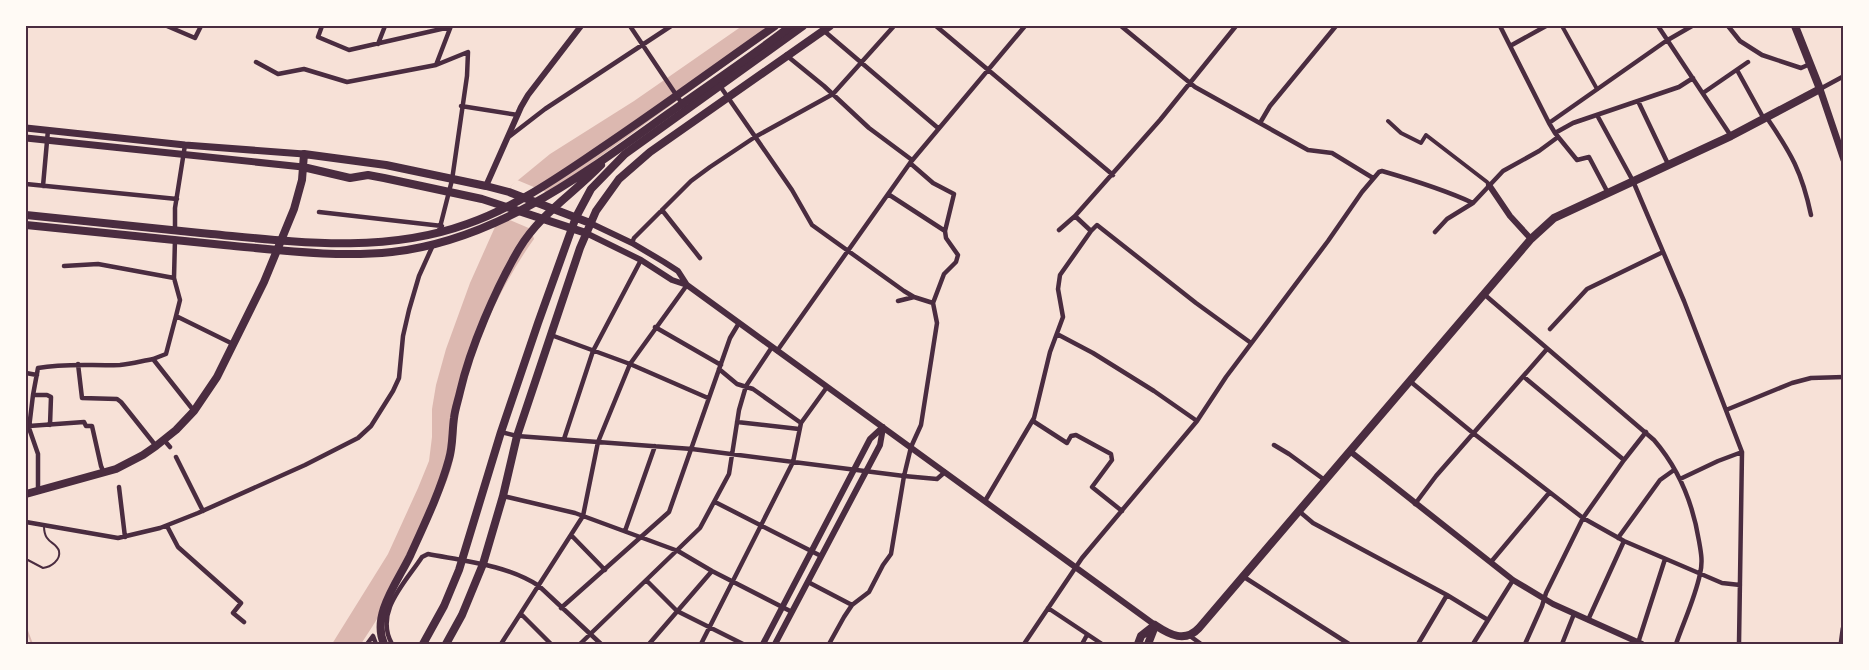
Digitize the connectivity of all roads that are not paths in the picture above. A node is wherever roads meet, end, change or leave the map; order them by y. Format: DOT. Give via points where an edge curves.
graph roads {
  1 [pos="167,26"];
  2 [pos="201,26"];
  3 [pos="322,26"];
  4 [pos="385,26"];
  5 [pos="451,26"];
  6 [pos="581,26"];
  7 [pos="630,26"];
  8 [pos="671,26"];
  9 [pos="775,26"];
  10 [pos="791,26"];
  11 [pos="803,26"];
  12 [pos="894,26"];
  13 [pos="936,26"];
  14 [pos="1025,26"];
  15 [pos="1121,26"];
  16 [pos="1236,26"];
  17 [pos="1336,26"];
  18 [pos="1500,26"];
  19 [pos="1546,26"];
  20 [pos="1562,26"];
  21 [pos="1658,26"];
  22 [pos="1692,26"];
  23 [pos="1728,26"];
  24 [pos="1795,26"];
  25 [pos="826,28"];
  26 [pos="1666,41"];
  27 [pos="378,44"];
  28 [pos="643,44"];
  29 [pos="1510,46"];
  30 [pos="786,55"];
  31 [pos="256,62"];
  32 [pos="1748,62"];
  33 [pos="861,63"];
  34 [pos="1810,64"];
  35 [pos="436,65"];
  36 [pos="989,70"];
  37 [pos="1737,70"];
  38 [pos="1844,76"];
  39 [pos="1693,78"];
  40 [pos="1190,83"];
  41 [pos="719,86"];
  42 [pos="1597,89"];
  43 [pos="1820,89"];
  44 [pos="1703,93"];
  45 [pos="833,94"];
  46 [pos="727,98"];
  47 [pos="1638,101"];
  48 [pos="461,106"];
  49 [pos="686,109"];
  50 [pos="518,115"];
  51 [pos="1597,115"];
  52 [pos="1766,118"];
  53 [pos="1388,121"];
  54 [pos="1260,123"];
  55 [pos="1549,123"];
  56 [pos="26,128"];
  57 [pos="938,128"];
  58 [pos="48,130"];
  59 [pos="1557,135"];
  60 [pos="1731,136"];
  61 [pos="508,137"];
  62 [pos="755,137"];
  63 [pos="26,138"];
  64 [pos="46,141"];
  65 [pos="185,145"];
  66 [pos="304,154"];
  67 [pos="612,154"];
  68 [pos="182,155"];
  69 [pos="1844,160"];
  70 [pos="911,161"];
  71 [pos="1668,164"];
  72 [pos="303,167"];
  73 [pos="1113,175"];
  74 [pos="1373,178"];
  75 [pos="452,180"];
  76 [pos="1633,181"];
  77 [pos="26,184"];
  78 [pos="1489,185"];
  79 [pos="43,186"];
  80 [pos="486,186"];
  81 [pos="449,192"];
  82 [pos="1608,193"];
  83 [pos="888,194"];
  84 [pos="177,199"];
  85 [pos="1473,203"];
  86 [pos="662,210"];
  87 [pos="319,212"];
  88 [pos="26,215"];
  89 [pos="1811,215"];
  90 [pos="1075,216"];
  91 [pos="576,217"];
  92 [pos="590,223"];
  93 [pos="26,225"];
  94 [pos="442,226"];
  95 [pos="572,228"];
  96 [pos="1059,230"];
  97 [pos="945,231"];
  98 [pos="1091,231"];
  99 [pos="1435,232"];
  100 [pos="586,233"];
  101 [pos="1531,239"];
  102 [pos="632,243"];
  103 [pos="848,250"];
  104 [pos="1663,252"];
  105 [pos="700,258"];
  106 [pos="641,260"];
  107 [pos="64,266"];
  108 [pos="174,278"];
  109 [pos="687,285"];
  110 [pos="1485,295"];
  111 [pos="914,297"];
  112 [pos="898,301"];
  113 [pos="933,303"];
  114 [pos="176,316"];
  115 [pos="739,323"];
  116 [pos="655,327"];
  117 [pos="1550,329"];
  118 [pos="1057,334"];
  119 [pos="551,335"];
  120 [pos="1251,343"];
  121 [pos="234,344"];
  122 [pos="775,349"];
  123 [pos="1547,349"];
  124 [pos="593,351"];
  125 [pos="153,359"];
  126 [pos="78,364"];
  127 [pos="630,364"];
  128 [pos="720,367"];
  129 [pos="26,373"];
  130 [pos="37,375"];
  131 [pos="1524,377"];
  132 [pos="1844,377"];
  133 [pos="1412,382"];
  134 [pos="746,386"];
  135 [pos="827,387"];
  136 [pos="33,395"];
  137 [pos="708,398"];
  138 [pos="1726,410"];
  139 [pos="194,411"];
  140 [pos="1032,421"];
  141 [pos="1197,421"];
  142 [pos="737,422"];
  143 [pos="50,424"];
  144 [pos="29,426"];
  145 [pos="800,426"];
  146 [pos="883,427"];
  147 [pos="501,432"];
  148 [pos="1646,432"];
  149 [pos="1473,434"];
  150 [pos="517,436"];
  151 [pos="564,439"];
  152 [pos="164,440"];
  153 [pos="598,442"];
  154 [pos="1274,445"];
  155 [pos="156,446"];
  156 [pos="655,446"];
  157 [pos="170,447"];
  158 [pos="911,447"];
  159 [pos="692,449"];
  160 [pos="1351,452"];
  161 [pos="1742,452"];
  162 [pos="732,454"];
  163 [pos="176,457"];
  164 [pos="1624,460"];
  165 [pos="794,462"];
  166 [pos="1674,470"];
  167 [pos="854,471"];
  168 [pos="866,472"];
  169 [pos="945,472"];
  170 [pos="104,474"];
  171 [pos="904,476"];
  172 [pos="1680,479"];
  173 [pos="1326,482"];
  174 [pos="119,487"];
  175 [pos="38,490"];
  176 [pos="1549,493"];
  177 [pos="26,494"];
  178 [pos="503,496"];
  179 [pos="985,501"];
  180 [pos="715,502"];
  181 [pos="1415,504"];
  182 [pos="203,511"];
  183 [pos="1122,511"];
  184 [pos="1299,512"];
  185 [pos="584,516"];
  186 [pos="1583,518"];
  187 [pos="26,522"];
  188 [pos="167,525"];
  189 [pos="44,526"];
  190 [pos="761,527"];
  191 [pos="625,531"];
  192 [pos="571,535"];
  193 [pos="640,536"];
  194 [pos="125,537"];
  195 [pos="1618,538"];
  196 [pos="1624,541"];
  197 [pos="678,551"];
  198 [pos="812,551"];
  199 [pos="821,556"];
  200 [pos="26,559"];
  201 [pos="1665,559"];
  202 [pos="462,561"];
  203 [pos="1491,562"];
  204 [pos="483,564"];
  205 [pos="1076,567"];
  206 [pos="605,570"];
  207 [pos="712,571"];
  208 [pos="1700,574"];
  209 [pos="1244,577"];
  210 [pos="1513,580"];
  211 [pos="647,581"];
  212 [pos="733,581"];
  213 [pos="808,582"];
  214 [pos="1740,585"];
  215 [pos="539,586"];
  216 [pos="1447,595"];
  217 [pos="1544,599"];
  218 [pos="852,605"];
  219 [pos="783,606"];
  220 [pos="561,608"];
  221 [pos="1048,608"];
  222 [pos="677,611"];
  223 [pos="792,612"];
  224 [pos="521,614"];
  225 [pos="1574,614"];
  226 [pos="1488,620"];
  227 [pos="1588,620"];
  228 [pos="244,622"];
  229 [pos="1155,625"];
  230 [pos="710,627"];
  231 [pos="1844,629"];
  232 [pos="1087,634"];
  233 [pos="591,635"];
  234 [pos="1190,636"];
  235 [pos="380,642"];
  236 [pos="1640,644"];
  237 [pos="367,645"];
  238 [pos="392,645"];
  239 [pos="423,645"];
  240 [pos="446,645"];
  241 [pos="501,645"];
  242 [pos="551,645"];
  243 [pos="580,645"];
  244 [pos="601,645"];
  245 [pos="649,645"];
  246 [pos="701,645"];
  247 [pos="743,645"];
  248 [pos="763,645"];
  249 [pos="775,645"];
  250 [pos="829,645"];
  251 [pos="1024,645"];
  252 [pos="1082,645"];
  253 [pos="1102,645"];
  254 [pos="1138,645"];
  255 [pos="1148,645"];
  256 [pos="1201,645"];
  257 [pos="1349,645"];
  258 [pos="1418,645"];
  259 [pos="1473,645"];
  260 [pos="1525,645"];
  261 [pos="1562,645"];
  262 [pos="1676,645"];
  263 [pos="1739,645"];
  264 [pos="1842,645"];
  1 -- 2 [label="street" via="195,39"];
  3 -- 27 [label="street" via="318,37 349,50"];
  4 -- 27 [label="street"];
  5 -- 27 [label="street"];
  5 -- 35 [label="street"];
  6 -- 50 [label="street" via="528,95"];
  7 -- 28 [label="street"];
  8 -- 28 [label="street"];
  9 -- 88 [label="highway" via="528,196 446,231 392,242 328,244"];
  10 -- 67 [label="highway"];
  11 -- 41 [label="main road"];
  12 -- 33 [label="street"];
  13 -- 36 [label="street"];
  14 -- 36 [label="street"];
  15 -- 40 [label="street"];
  16 -- 40 [label="street"];
  17 -- 54 [label="street"];
  18 -- 29 [label="street"];
  19 -- 29 [label="street"];
  20 -- 42 [label="street"];
  21 -- 26 [label="street"];
  22 -- 26 [label="street"];
  23 -- 34 [label="street" via="1740,41 1762,55 1801,68"];
  24 -- 34 [label="main road"];
  25 -- 30 [label="main road"];
  25 -- 33 [label="street"];
  26 -- 39 [label="street"];
  26 -- 42 [label="street"];
  28 -- 49 [label="street"];
  28 -- 61 [label="street"];
  29 -- 55 [label="street"];
  30 -- 45 [label="street"];
  30 -- 46 [label="main road"];
  31 -- 35 [label="street" via="278,74 304,69 346,82"];
  32 -- 37 [label="street"];
  33 -- 45 [label="street"];
  33 -- 57 [label="street"];
  34 -- 43 [label="main road"];
  35 -- 48 [label="street" via="468,52"];
  36 -- 57 [label="street"];
  36 -- 73 [label="street"];
  37 -- 44 [label="street"];
  37 -- 52 [label="street"];
  38 -- 43 [label="street"];
  39 -- 44 [label="street"];
  39 -- 47 [label="street"];
  40 -- 54 [label="street"];
  40 -- 73 [label="street"];
  41 -- 46 [label="street"];
  41 -- 49 [label="main road"];
  42 -- 55 [label="street"];
  43 -- 52 [label="main road"];
  43 -- 69 [label="main road"];
  44 -- 60 [label="street"];
  45 -- 62 [label="street"];
  45 -- 70 [label="street"];
  46 -- 62 [label="street"];
  46 -- 92 [label="main road" via="632,167 606,196"];
  47 -- 51 [label="street"];
  47 -- 71 [label="street"];
  48 -- 50 [label="street"];
  48 -- 75 [label="street"];
  49 -- 91 [label="main road" via="605,173"];
  50 -- 61 [label="street"];
  51 -- 59 [label="street" via="1573,123"];
  51 -- 76 [label="street"];
  52 -- 60 [label="main road"];
  52 -- 89 [label="street" via="1800,172"];
  53 -- 78 [label="street" via="1421,143 1426,135"];
  54 -- 74 [label="street" via="1308,150 1332,153"];
  55 -- 59 [label="street"];
  56 -- 58 [label="main road"];
  57 -- 70 [label="street"];
  58 -- 64 [label="street"];
  58 -- 65 [label="main road"];
  59 -- 78 [label="street"];
  59 -- 82 [label="street" via="1577,160 1589,157"];
  60 -- 71 [label="main road"];
  61 -- 80 [label="street"];
  62 -- 86 [label="street" via="691,181"];
  62 -- 103 [label="street" via="812,225"];
  63 -- 64 [label="main road"];
  64 -- 68 [label="main road"];
  64 -- 79 [label="street"];
  65 -- 66 [label="main road"];
  65 -- 68 [label="street"];
  66 -- 72 [label="main road"];
  66 -- 75 [label="main road" via="386,165"];
  67 -- 93 [label="highway" via="532,205 488,226 448,241 393,252 296,252"];
  67 -- 235 [label="highway" via="535,226 499,288 460,388 450,457 442,481 386,604"];
  68 -- 72 [label="main road"];
  68 -- 84 [label="street"];
  70 -- 83 [label="street"];
  70 -- 97 [label="street" via="933,183 954,194"];
  71 -- 76 [label="main road"];
  72 -- 81 [label="main road" via="350,178 368,175"];
  72 -- 121 [label="main road" via="294,209"];
  73 -- 90 [label="street"];
  74 -- 85 [label="street" via="1382,171"];
  74 -- 120 [label="street"];
  75 -- 80 [label="main road"];
  75 -- 81 [label="street"];
  76 -- 82 [label="main road"];
  76 -- 104 [label="street"];
  77 -- 79 [label="street"];
  78 -- 85 [label="street"];
  78 -- 101 [label="street"];
  79 -- 84 [label="street"];
  80 -- 91 [label="main road"];
  81 -- 94 [label="street"];
  81 -- 95 [label="main road"];
  82 -- 101 [label="main road" via="1563,212"];
  83 -- 97 [label="street"];
  83 -- 103 [label="street"];
  84 -- 108 [label="street"];
  85 -- 99 [label="street" via="1447,219"];
  86 -- 102 [label="street"];
  86 -- 105 [label="street"];
  87 -- 94 [label="street"];
  90 -- 96 [label="street"];
  90 -- 98 [label="street"];
  91 -- 92 [label="main road"];
  91 -- 95 [label="main road"];
  92 -- 100 [label="main road"];
  92 -- 102 [label="street"];
  94 -- 182 [label="street" via="419,276 409,310 399,378 371,426 358,438 305,465"];
  95 -- 100 [label="main road"];
  95 -- 147 [label="main road"];
  97 -- 113 [label="street" via="958,255 944,274"];
  98 -- 118 [label="street" via="1060,275 1063,317"];
  98 -- 120 [label="street" via="1097,225"];
  100 -- 106 [label="street"];
  100 -- 119 [label="main road"];
  101 -- 110 [label="main road"];
  102 -- 109 [label="street" via="678,271"];
  103 -- 111 [label="street"];
  103 -- 122 [label="street"];
  104 -- 117 [label="street" via="1587,289"];
  104 -- 138 [label="street"];
  106 -- 109 [label="street"];
  106 -- 124 [label="street"];
  107 -- 108 [label="street" via="98,264"];
  108 -- 114 [label="street" via="180,300"];
  109 -- 115 [label="street"];
  109 -- 116 [label="street"];
  110 -- 123 [label="street"];
  110 -- 133 [label="main road"];
  111 -- 112 [label="street"];
  111 -- 113 [label="street"];
  113 -- 158 [label="street" via="936,332 921,425"];
  114 -- 121 [label="street"];
  114 -- 125 [label="street" via="166,354"];
  115 -- 122 [label="street"];
  115 -- 128 [label="street"];
  116 -- 127 [label="street"];
  116 -- 128 [label="street"];
  118 -- 140 [label="street"];
  118 -- 141 [label="street" via="1094,352"];
  119 -- 124 [label="street"];
  119 -- 150 [label="main road"];
  120 -- 141 [label="street"];
  121 -- 139 [label="main road"];
  122 -- 134 [label="street"];
  122 -- 135 [label="street"];
  123 -- 131 [label="street"];
  123 -- 148 [label="street"];
  124 -- 127 [label="street"];
  124 -- 151 [label="street"];
  125 -- 126 [label="street" via="122,365"];
  125 -- 139 [label="street"];
  126 -- 130 [label="street" via="38,368"];
  126 -- 155 [label="street" via="82,398 117,399"];
  127 -- 137 [label="street"];
  127 -- 153 [label="street"];
  128 -- 134 [label="street" via="737,384"];
  128 -- 137 [label="street"];
  129 -- 130 [label="street"];
  130 -- 136 [label="street"];
  131 -- 149 [label="street"];
  131 -- 164 [label="street"];
  132 -- 138 [label="street" via="1792,383"];
  133 -- 149 [label="street"];
  133 -- 160 [label="main road"];
  134 -- 142 [label="street"];
  134 -- 145 [label="street"];
  135 -- 145 [label="street"];
  135 -- 146 [label="street"];
  136 -- 143 [label="street" via="51,397"];
  136 -- 144 [label="street"];
  137 -- 159 [label="street"];
  138 -- 161 [label="street"];
  139 -- 152 [label="main road"];
  140 -- 179 [label="street"];
  140 -- 183 [label="street" via="1067,443 1076,435 1111,454 1112,460 1092,487"];
  141 -- 183 [label="street"];
  142 -- 145 [label="street"];
  142 -- 162 [label="street"];
  143 -- 144 [label="street"];
  143 -- 170 [label="street" via="84,422 92,426"];
  144 -- 175 [label="street" via="38,454"];
  145 -- 165 [label="street"];
  146 -- 158 [label="street"];
  146 -- 167 [label="street" via="870,439"];
  146 -- 168 [label="street" via="880,445"];
  147 -- 150 [label="street"];
  147 -- 202 [label="main road"];
  148 -- 164 [label="street"];
  148 -- 166 [label="street"];
  149 -- 176 [label="street"];
  149 -- 181 [label="street"];
  150 -- 151 [label="street"];
  150 -- 178 [label="main road"];
  151 -- 153 [label="street"];
  152 -- 155 [label="main road"];
  152 -- 157 [label="street"];
  153 -- 156 [label="street"];
  153 -- 185 [label="street"];
  154 -- 173 [label="street"];
  155 -- 170 [label="main road" via="117,474"];
  156 -- 159 [label="street"];
  156 -- 191 [label="street"];
  158 -- 169 [label="street"];
  158 -- 171 [label="street"];
  159 -- 162 [label="street"];
  159 -- 193 [label="street" via="669,512"];
  160 -- 173 [label="main road"];
  160 -- 181 [label="street"];
  161 -- 172 [label="street"];
  161 -- 214 [label="street"];
  162 -- 165 [label="street"];
  162 -- 180 [label="street" via="729,474"];
  163 -- 182 [label="street"];
  164 -- 186 [label="street"];
  165 -- 167 [label="street"];
  165 -- 190 [label="street"];
  166 -- 172 [label="street"];
  166 -- 195 [label="street" via="1659,480"];
  167 -- 168 [label="street"];
  167 -- 198 [label="street"];
  168 -- 171 [label="street"];
  168 -- 199 [label="street"];
  169 -- 171 [label="street" via="937,478"];
  169 -- 179 [label="street"];
  170 -- 175 [label="main road"];
  171 -- 218 [label="street" via="891,554 869,592"];
  172 -- 208 [label="street" via="1696,520 1702,559"];
  173 -- 184 [label="main road"];
  174 -- 194 [label="street"];
  175 -- 177 [label="main road"];
  176 -- 186 [label="street"];
  176 -- 203 [label="street"];
  178 -- 185 [label="street"];
  178 -- 204 [label="main road"];
  179 -- 205 [label="street"];
  180 -- 190 [label="street"];
  180 -- 197 [label="street" via="700,528"];
  181 -- 203 [label="street"];
  182 -- 188 [label="street"];
  183 -- 205 [label="street"];
  184 -- 209 [label="main road"];
  184 -- 216 [label="street"];
  185 -- 191 [label="street"];
  185 -- 192 [label="street"];
  186 -- 195 [label="street"];
  186 -- 217 [label="street"];
  187 -- 189 [label="street"];
  188 -- 194 [label="street"];
  188 -- 228 [label="street" via="178,547 241,603 233,613"];
  189 -- 194 [label="street"];
  189 -- 200 [label="lane" via="46,538 59,553 57,559 44,568"];
  190 -- 198 [label="street"];
  190 -- 212 [label="street"];
  191 -- 193 [label="street"];
  192 -- 206 [label="street"];
  192 -- 215 [label="street"];
  193 -- 197 [label="street"];
  193 -- 206 [label="street"];
  195 -- 196 [label="street"];
  196 -- 201 [label="street"];
  196 -- 227 [label="street"];
  197 -- 207 [label="street"];
  197 -- 211 [label="street"];
  198 -- 199 [label="street"];
  198 -- 219 [label="street"];
  199 -- 213 [label="street"];
  201 -- 208 [label="street"];
  201 -- 236 [label="street"];
  202 -- 204 [label="street"];
  202 -- 238 [label="street" via="428,554 422,557 395,595 387,614"];
  202 -- 239 [label="main road"];
  203 -- 210 [label="street"];
  204 -- 215 [label="street" via="528,578"];
  204 -- 240 [label="main road"];
  205 -- 221 [label="street"];
  205 -- 229 [label="street"];
  206 -- 220 [label="street"];
  207 -- 212 [label="street"];
  207 -- 222 [label="street"];
  208 -- 214 [label="street"];
  208 -- 262 [label="street"];
  209 -- 234 [label="main road"];
  209 -- 257 [label="street"];
  210 -- 217 [label="street"];
  210 -- 226 [label="street"];
  211 -- 222 [label="street"];
  211 -- 233 [label="street"];
  212 -- 219 [label="street"];
  212 -- 230 [label="street"];
  213 -- 218 [label="street"];
  213 -- 223 [label="street"];
  214 -- 263 [label="street"];
  215 -- 220 [label="street"];
  215 -- 224 [label="street"];
  216 -- 226 [label="street"];
  216 -- 258 [label="street"];
  217 -- 225 [label="street"];
  217 -- 260 [label="street"];
  218 -- 250 [label="street"];
  219 -- 223 [label="street"];
  219 -- 248 [label="street"];
  220 -- 233 [label="street"];
  221 -- 232 [label="street"];
  221 -- 251 [label="street"];
  222 -- 230 [label="street"];
  222 -- 245 [label="street"];
  223 -- 249 [label="street"];
  224 -- 241 [label="street"];
  224 -- 242 [label="street"];
  225 -- 227 [label="street"];
  225 -- 261 [label="street"];
  226 -- 259 [label="street"];
  227 -- 236 [label="street"];
  229 -- 234 [label="main road" via="1176,636"];
  229 -- 254 [label="main road" via="1141,636"];
  229 -- 255 [label="main road"];
  230 -- 246 [label="street"];
  230 -- 247 [label="street"];
  231 -- 264 [label="main road"];
  232 -- 252 [label="street"];
  232 -- 253 [label="street"];
  233 -- 243 [label="street"];
  233 -- 244 [label="street"];
  234 -- 256 [label="street"];
  235 -- 237 [label="street" via="372,636"];
}
